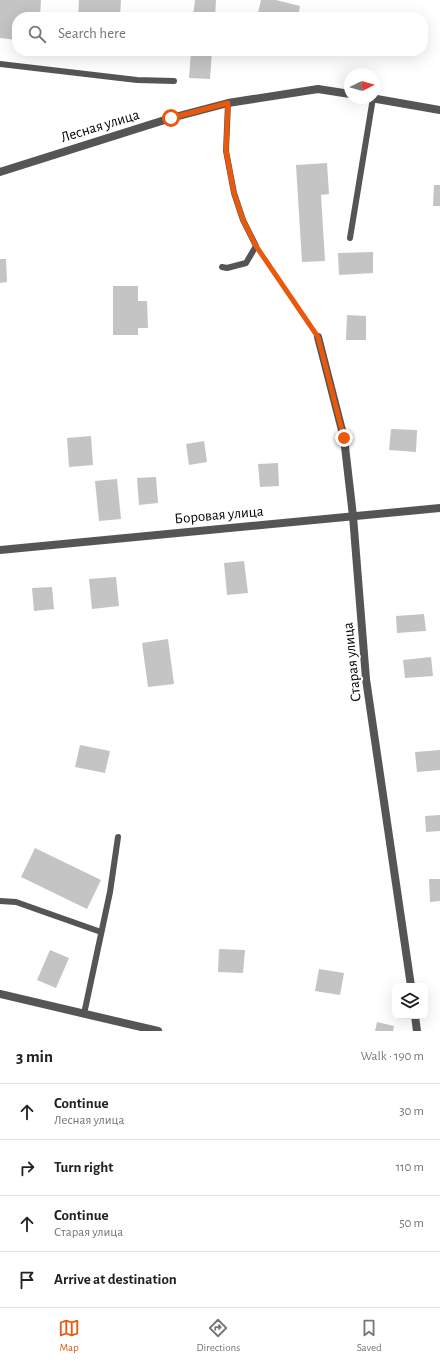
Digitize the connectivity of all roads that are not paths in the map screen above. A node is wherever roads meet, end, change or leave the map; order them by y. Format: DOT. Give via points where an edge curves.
graph roads {
  1 [pos="0,64"];
  2 [pos="174,81"];
  3 [pos="344,93"];
  4 [pos="380,99"];
  5 [pos="228,103"];
  6 [pos="371,104"];
  7 [pos="440,110"];
  8 [pos="0,172"];
  9 [pos="350,238"];
  10 [pos="222,267"];
  11 [pos="318,337"];
  12 [pos="440,508"];
  13 [pos="353,516"];
  14 [pos="0,550"];
  15 [pos="118,837"];
  16 [pos="0,901"];
  17 [pos="101,932"];
  18 [pos="410,983"];
  19 [pos="0,994"];
  20 [pos="84,1014"];
  21 [pos="415,1019"];
  22 [pos="158,1031"];
  23 [pos="417,1031"];
  1 -- 2 [label="lane" via="137,80"];
  3 -- 5 [label="street, Лесная улица" via="318,88"];
  4 -- 7 [label="street"];
  5 -- 8 [label="street, Лесная улица" via="171,118"];
  5 -- 10 [label="lane" via="226,151 234,193 243,220 256,246 246,262"];
  6 -- 9 [label="lane"];
  11 -- 13 [label="street, Старая улица" via="344,438"];
  12 -- 13 [label="street, Боровая улица"];
  13 -- 14 [label="street, Боровая улица"];
  13 -- 18 [label="street, Старая улица" via="366,679"];
  15 -- 17 [label="lane"];
  16 -- 17 [label="lane" via="16,902"];
  17 -- 20 [label="lane"];
  19 -- 20 [label="street"];
  20 -- 22 [label="street"];
  21 -- 23 [label="street"];
}
